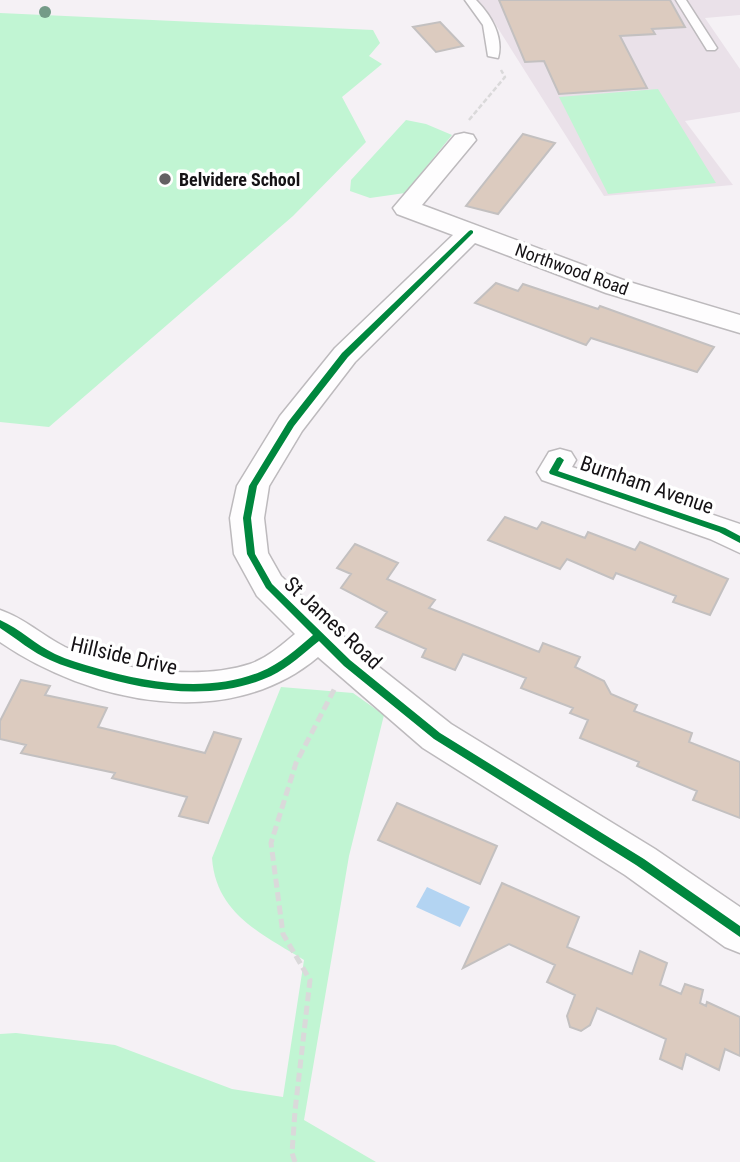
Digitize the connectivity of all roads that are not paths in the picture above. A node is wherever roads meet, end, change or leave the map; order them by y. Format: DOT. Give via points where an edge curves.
graph roads {
  1 [pos="470,0"];
  2 [pos="681,0"];
  3 [pos="711,48"];
  4 [pos="494,56"];
  5 [pos="465,150"];
  6 [pos="471,232"];
  7 [pos="740,324"];
  8 [pos="552,472"];
  9 [pos="740,540"];
  10 [pos="0,624"];
  11 [pos="319,635"];
  12 [pos="740,932"];
  1 -- 4 [label="lane" via="494,33"];
  2 -- 3 [label="lane"];
  5 -- 6 [label="street, Northwood Road" via="397,205"];
  6 -- 7 [label="street, Northwood Road" via="616,287"];
  6 -- 11 [label="street, St James Road" via="345,355 291,424 253,486 247,518 251,554 269,586"];
  8 -- 9 [label="street, Burnham Avenue"];
  10 -- 11 [label="street, Hillside Drive" via="57,659 184,688 225,686 259,677"];
  11 -- 12 [label="street, St James Road" via="437,736 640,862"];
}
